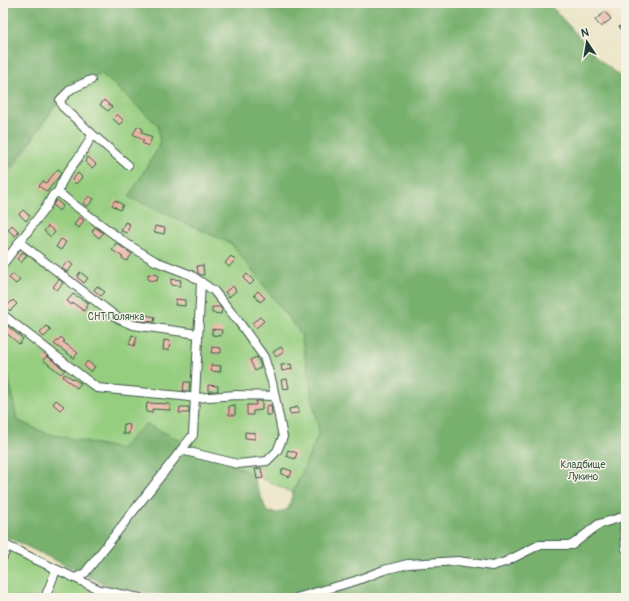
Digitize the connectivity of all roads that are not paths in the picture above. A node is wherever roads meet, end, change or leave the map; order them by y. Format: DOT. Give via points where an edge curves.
graph roads {
  1 [pos="91,80"];
  2 [pos="92,134"];
  3 [pos="128,165"];
  4 [pos="58,192"];
  5 [pos="19,242"];
  6 [pos="3,264"];
  7 [pos="201,282"];
  8 [pos="3,315"];
  9 [pos="198,334"];
  10 [pos="274,396"];
  11 [pos="196,398"];
  12 [pos="181,450"];
  13 [pos="626,516"];
  14 [pos="626,525"];
  15 [pos="5,545"];
  16 [pos="626,549"];
  17 [pos="3,557"];
  18 [pos="56,570"];
  19 [pos="75,578"];
  20 [pos="100,590"];
  21 [pos="45,598"];
  22 [pos="106,598"];
  23 [pos="140,598"];
  24 [pos="296,598"];
  1 -- 2 [label="street" via="71,89 60,100 62,106"];
  2 -- 3 [label="street"];
  2 -- 4 [label="street"];
  4 -- 5 [label="street" via="53,194"];
  4 -- 7 [label="street" via="127,244 155,261 191,275"];
  5 -- 6 [label="street"];
  5 -- 9 [label="street" via="119,319 133,325"];
  7 -- 9 [label="street"];
  7 -- 10 [label="street" via="214,291 264,357"];
  8 -- 11 [label="street" via="97,388"];
  9 -- 11 [label="street"];
  10 -- 11 [label="street"];
  10 -- 12 [label="street" via="283,437 278,451 267,461 238,464"];
  11 -- 12 [label="street" via="193,435"];
  12 -- 19 [label="street" via="85,573"];
  13 -- 24 [label="street" via="599,524 572,545 539,545 492,566 458,561 408,564"];
  14 -- 16 [label="street"];
  15 -- 17 [label="street"];
  15 -- 18 [label="street"];
  18 -- 19 [label="street"];
  18 -- 21 [label="street"];
  19 -- 20 [label="street"];
  20 -- 22 [label="street"];
  20 -- 23 [label="street"];
}
